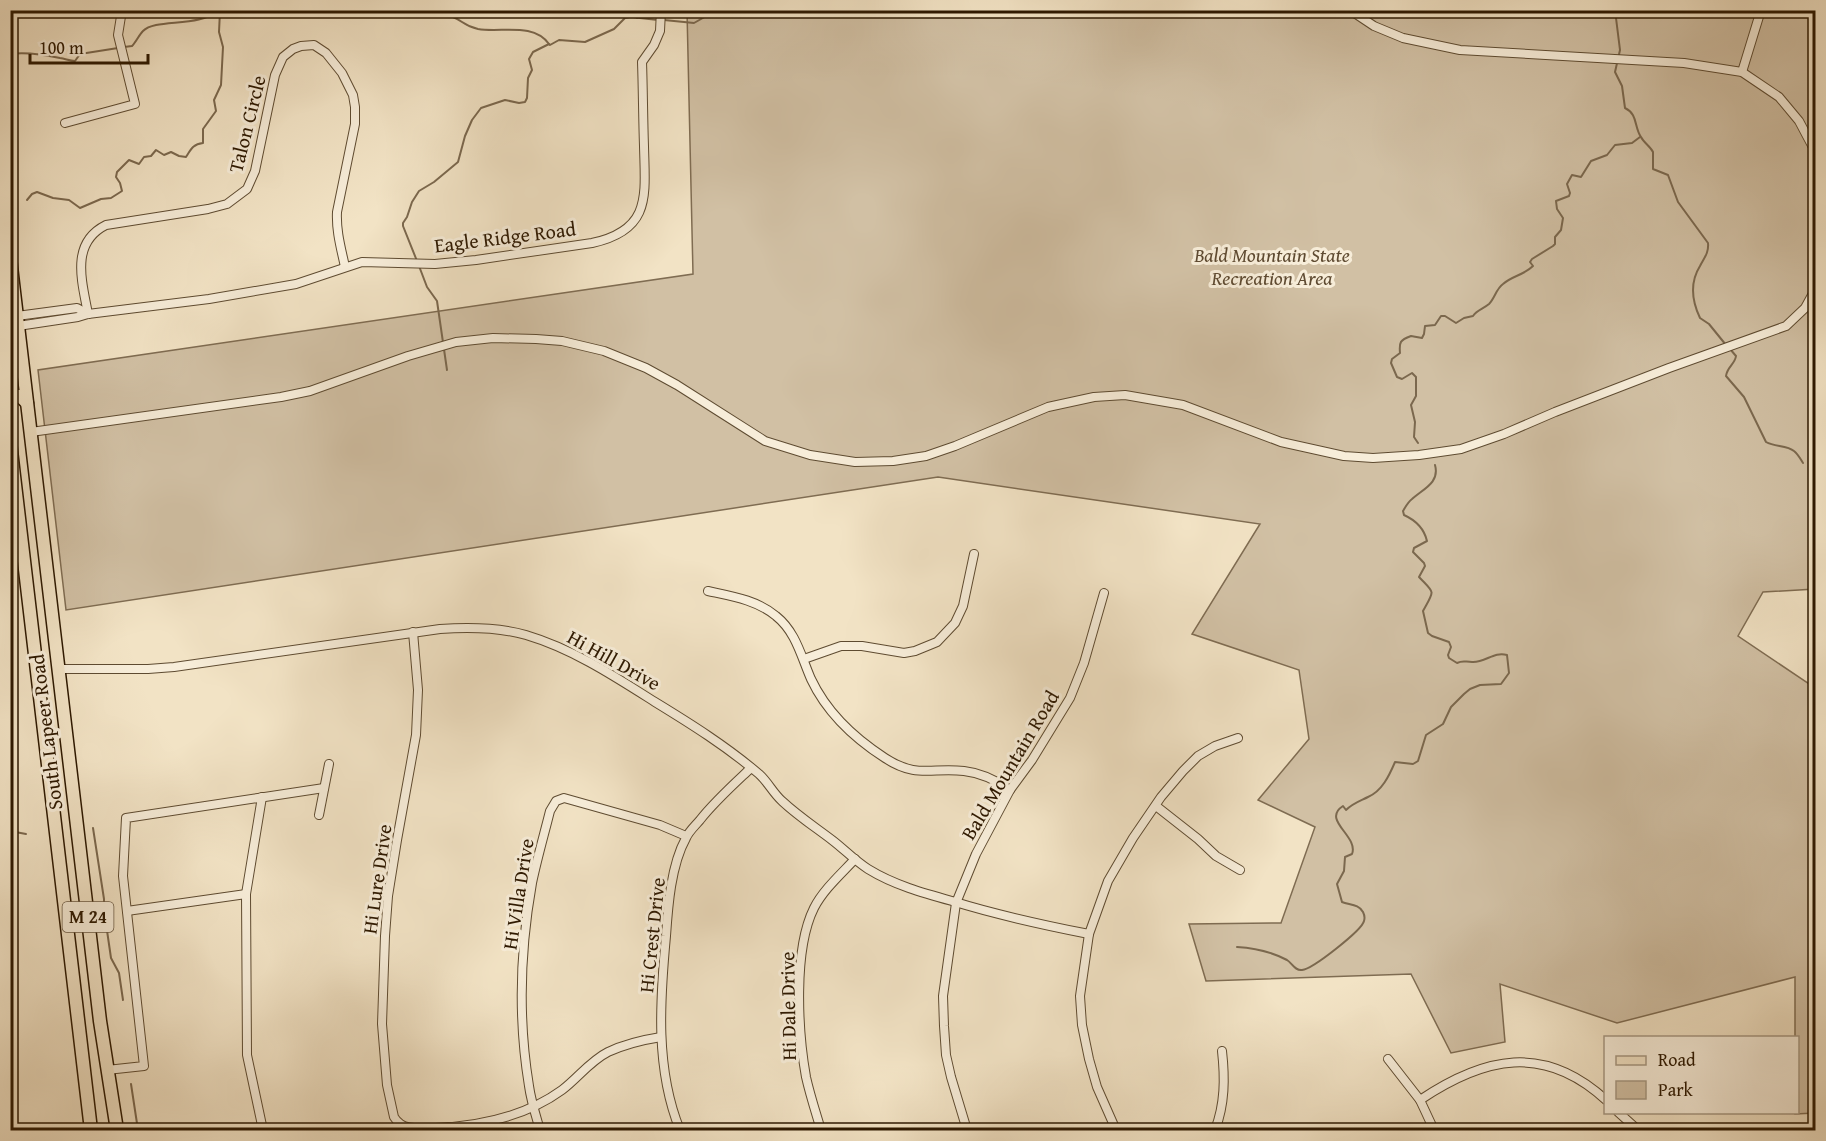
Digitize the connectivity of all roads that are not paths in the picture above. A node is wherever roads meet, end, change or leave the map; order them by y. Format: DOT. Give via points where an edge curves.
graph roads {
  1 [pos="122,10"];
  2 [pos="661,10"];
  3 [pos="1350,10"];
  4 [pos="1761,10"];
  5 [pos="1742,72"];
  6 [pos="65,123"];
  7 [pos="1815,153"];
  8 [pos="10,258"];
  9 [pos="345,267"];
  10 [pos="1815,288"];
  11 [pos="88,314"];
  12 [pos="15,324"];
  13 [pos="10,396"];
  14 [pos="27,403"];
  15 [pos="31,432"];
  16 [pos="10,442"];
  17 [pos="974,554"];
  18 [pos="708,591"];
  19 [pos="1104,593"];
  20 [pos="412,632"];
  21 [pos="804,658"];
  22 [pos="59,669"];
  23 [pos="1238,738"];
  24 [pos="328,764"];
  25 [pos="751,768"];
  26 [pos="51,779"];
  27 [pos="72,785"];
  28 [pos="324,788"];
  29 [pos="1010,790"];
  30 [pos="262,797"];
  31 [pos="1156,806"];
  32 [pos="320,815"];
  33 [pos="686,836"];
  34 [pos="855,859"];
  35 [pos="1240,870"];
  36 [pos="246,894"];
  37 [pos="956,903"];
  38 [pos="127,911"];
  39 [pos="1089,934"];
  40 [pos="661,1037"];
  41 [pos="1222,1051"];
  42 [pos="1388,1059"];
  43 [pos="108,1070"];
  44 [pos="1420,1100"];
  45 [pos="1604,1100"];
  46 [pos="534,1107"];
  47 [pos="89,1109"];
  48 [pos="114,1113"];
  49 [pos="1619,1114"];
  50 [pos="1218,1129"];
  51 [pos="91,1131"];
  52 [pos="117,1131"];
  53 [pos="263,1131"];
  54 [pos="540,1131"];
  55 [pos="680,1131"];
  56 [pos="821,1131"];
  57 [pos="967,1131"];
  58 [pos="1116,1131"];
  59 [pos="1434,1131"];
  60 [pos="1638,1131"];
  1 -- 6 [label="street" via="118,35 135,104"];
  2 -- 9 [label="street, Eagle Ridge Road" via="660,31 642,62 645,196 629,226 606,240 477,260 435,264 374,261"];
  3 -- 5 [label="street" via="1403,38 1460,50 1684,63"];
  4 -- 5 [label="street"];
  5 -- 7 [label="street" via="1779,97 1799,121"];
  8 -- 12 [label="main road, South Lapeer Road / M 24"];
  9 -- 11 [label="street, Eagle Ridge Road" via="297,284"];
  9 -- 11 [label="street, Talon Circle" via="336,225 356,107 342,73 326,53 314,45 301,46 283,57 275,75 255,171 247,189 227,204 106,225 90,236 81,259"];
  10 -- 15 [label="street" via="1805,308 1786,326 1504,434 1461,449 1419,455 1344,456 1281,442 1183,405 1125,395 1048,407 926,456 855,462 810,455 765,441 677,385 604,351 562,341 504,338 456,342 310,391 280,397"];
  11 -- 12 [label="street, Eagle Ridge Road"];
  12 -- 14 [label="main road, South Lapeer Road / M 24"];
  13 -- 14 [label="main road" via="20,396"];
  14 -- 15 [label="main road, South Lapeer Road / M 24"];
  15 -- 22 [label="main road, South Lapeer Road / M 24"];
  16 -- 26 [label="main road, South Lapeer Road / M 24"];
  17 -- 21 [label="street" via="963,606 955,623 937,642 904,653 841,646"];
  18 -- 21 [label="street" via="739,597 776,616 795,639"];
  19 -- 29 [label="street, Bald Mountain Road" via="1070,699"];
  20 -- 22 [label="street, Hi Hill Drive" via="174,667"];
  20 -- 25 [label="street, Hi Hill Drive" via="494,629 561,648 677,716"];
  20 -- 46 [label="street, Hi Lure Drive" via="418,690 416,735 388,896 385,936 382,1024 394,1117 402,1126 413,1129 467,1126"];
  21 -- 29 [label="street" via="830,710 859,740 887,759 918,771 979,774"];
  22 -- 27 [label="main road, South Lapeer Road / M 24"];
  23 -- 31 [label="street" via="1198,756"];
  24 -- 28 [label="street"];
  25 -- 33 [label="street, Hi Crest Drive"];
  25 -- 34 [label="street, Hi Hill Drive" via="805,822"];
  26 -- 27 [label="main road" via="62,788"];
  26 -- 47 [label="main road, South Lapeer Road / M 24"];
  27 -- 43 [label="main road, South Lapeer Road / M 24"];
  28 -- 30 [label="street"];
  28 -- 32 [label="street"];
  29 -- 37 [label="street, Bald Mountain Road" via="976,854"];
  30 -- 36 [label="street"];
  30 -- 38 [label="street" via="126,818 123,876"];
  31 -- 35 [label="street" via="1216,856"];
  31 -- 39 [label="street" via="1108,881"];
  33 -- 40 [label="street, Hi Crest Drive" via="667,914"];
  33 -- 46 [label="street, Hi Villa Drive" via="564,798 556,801 550,811 532,883 521,985 522,1032"];
  34 -- 37 [label="street, Hi Hill Drive" via="886,879"];
  34 -- 56 [label="street, Hi Dale Drive" via="814,907 802,957 801,1038"];
  36 -- 38 [label="street"];
  36 -- 53 [label="street" via="247,1055"];
  37 -- 39 [label="street, Hi Hill Drive"];
  37 -- 57 [label="street, Bald Mountain Road" via="943,996 944,1026 946,1055"];
  38 -- 43 [label="street" via="144,1066"];
  39 -- 58 [label="street" via="1080,996 1082,1025 1097,1087"];
  40 -- 46 [label="street" via="624,1045 598,1058 561,1091"];
  40 -- 55 [label="street, Hi Crest Drive"];
  41 -- 50 [label="street" via="1224,1097"];
  42 -- 44 [label="street"];
  43 -- 48 [label="main road, South Lapeer Road / M 24"];
  44 -- 45 [label="street" via="1461,1075 1512,1062 1549,1067 1574,1076"];
  44 -- 59 [label="street"];
  46 -- 54 [label="street, Hi Villa Drive"];
  47 -- 48 [label="main road" via="102,1106"];
  47 -- 51 [label="main road, South Lapeer Road / M 24"];
  48 -- 52 [label="main road, South Lapeer Road / M 24"];
  49 -- 60 [label="street"];
}
